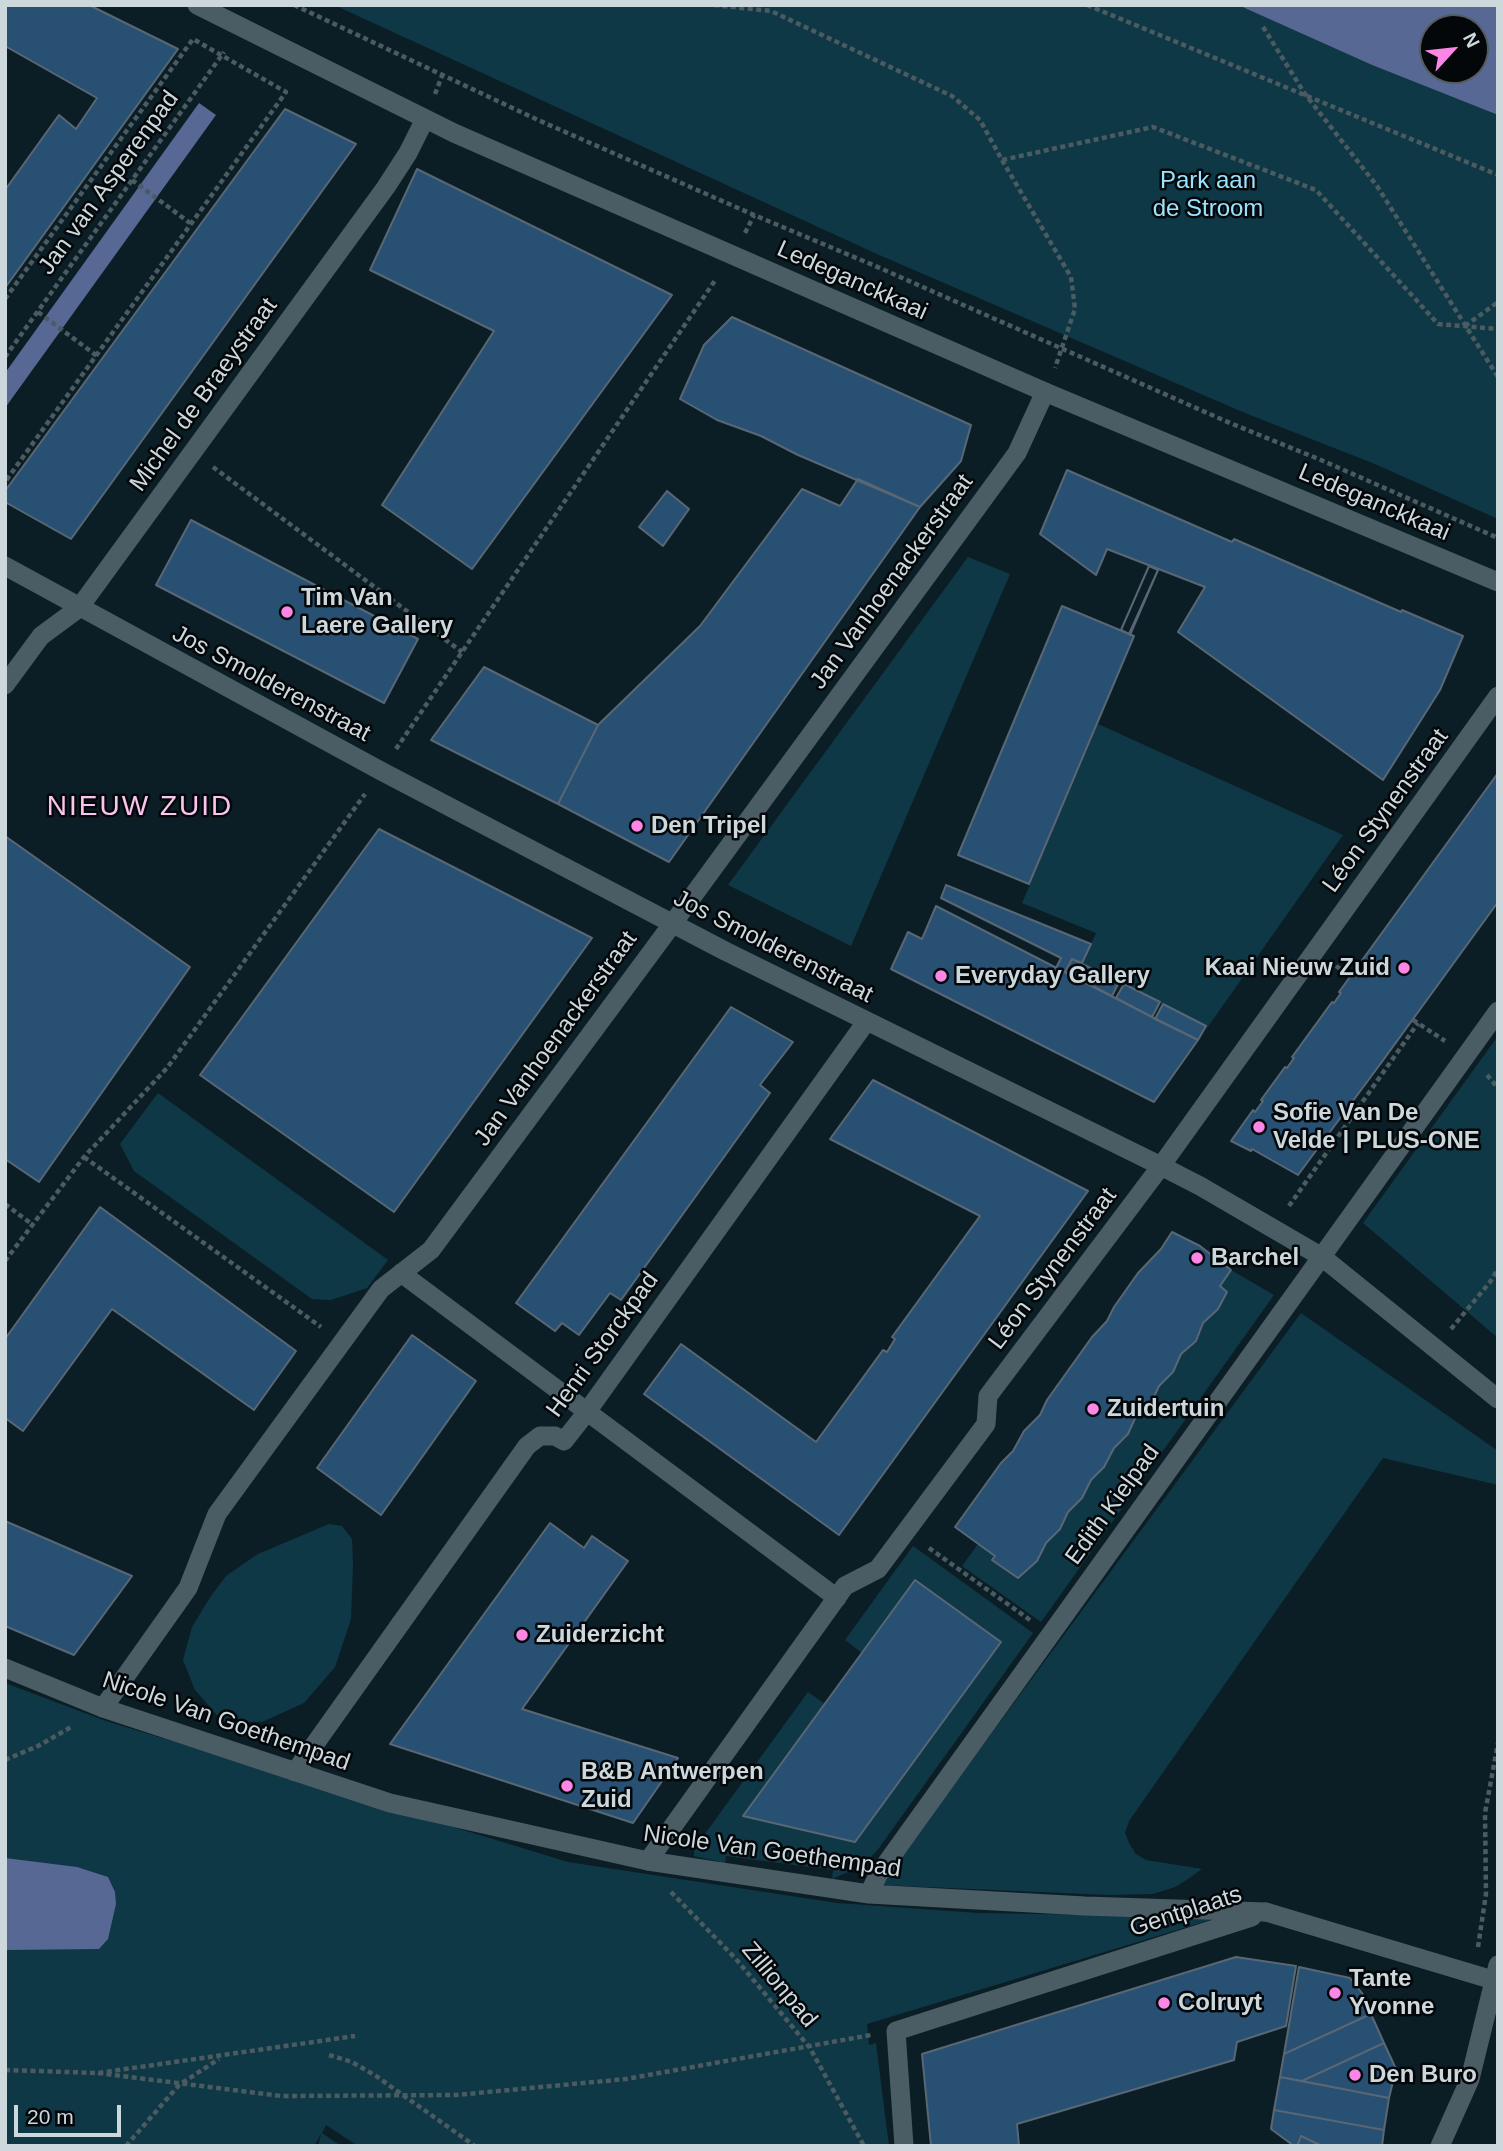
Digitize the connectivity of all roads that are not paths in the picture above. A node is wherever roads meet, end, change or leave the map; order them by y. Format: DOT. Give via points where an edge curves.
graph roads {
  1 [pos="197,5"];
  2 [pos="425,119"];
  3 [pos="1045,392"];
  4 [pos="5,566"];
  5 [pos="1498,582"];
  6 [pos="79,608"];
  7 [pos="5,685"];
  8 [pos="1498,696"];
  9 [pos="673,923"];
  10 [pos="1498,1011"];
  11 [pos="866,1022"];
  12 [pos="1161,1166"];
  13 [pos="1322,1257"];
  14 [pos="401,1273"];
  15 [pos="1498,1399"];
  16 [pos="586,1413"];
  17 [pos="836,1598"];
  18 [pos="5,1668"];
  19 [pos="103,1708"];
  20 [pos="295,1772"];
  21 [pos="648,1861"];
  22 [pos="869,1894"];
  23 [pos="1266,1912"];
  24 [pos="1495,1972"];
  25 [pos="904,2146"];
  26 [pos="1440,2146"];
  1 -- 2 [label="street, Ledeganckkaai"];
  2 -- 3 [label="street, Ledeganckkaai"];
  2 -- 6 [label="street, Michel de Braeystraat" via="386,187"];
  3 -- 5 [label="street, Ledeganckkaai"];
  3 -- 9 [label="street, Jan Vanhoenackerstraat" via="1017,453"];
  4 -- 6 [label="street, Jos Smolderenstraat"];
  6 -- 7 [label="street, Michel de Braeystraat" via="41,636"];
  6 -- 9 [label="street, Jos Smolderenstraat"];
  8 -- 12 [label="street, Léon Stynenstraat"];
  9 -- 11 [label="street, Jos Smolderenstraat"];
  9 -- 14 [label="street, Jan Vanhoenackerstraat" via="431,1250"];
  10 -- 13 [label="street, Edith Kielpad"];
  11 -- 12 [label="street, Jos Smolderenstraat"];
  11 -- 16 [label="street, Henri Storckpad"];
  12 -- 13 [label="street, Jos Smolderenstraat"];
  12 -- 17 [label="street, Léon Stynenstraat" via="988,1396 986,1424 878,1569 845,1586"];
  13 -- 15 [label="street, Jos Smolderenstraat"];
  13 -- 22 [label="street, Edith Kielpad" via="878,1875"];
  14 -- 16 [label="street"];
  14 -- 19 [label="street, Jan Vanhoenackerstraat" via="381,1289 217,1514 188,1588"];
  16 -- 17 [label="street"];
  16 -- 20 [label="street, Henri Storckpad" via="564,1441 540,1436 527,1446"];
  17 -- 21 [label="street, Léon Stynenstraat"];
  18 -- 19 [label="street, Nicole Van Goethempad"];
  19 -- 20 [label="street, Nicole Van Goethempad"];
  20 -- 21 [label="street, Nicole Van Goethempad" via="390,1803"];
  21 -- 22 [label="street, Nicole Van Goethempad"];
  22 -- 23 [label="street, Nicole Van Goethempad"];
  23 -- 24 [label="street, Gentplaats" via="1473,1973"];
  23 -- 25 [label="street, Gentplaats" via="896,2031"];
  24 -- 26 [label="street, Gentplaats" via="1470,2079"];
}
